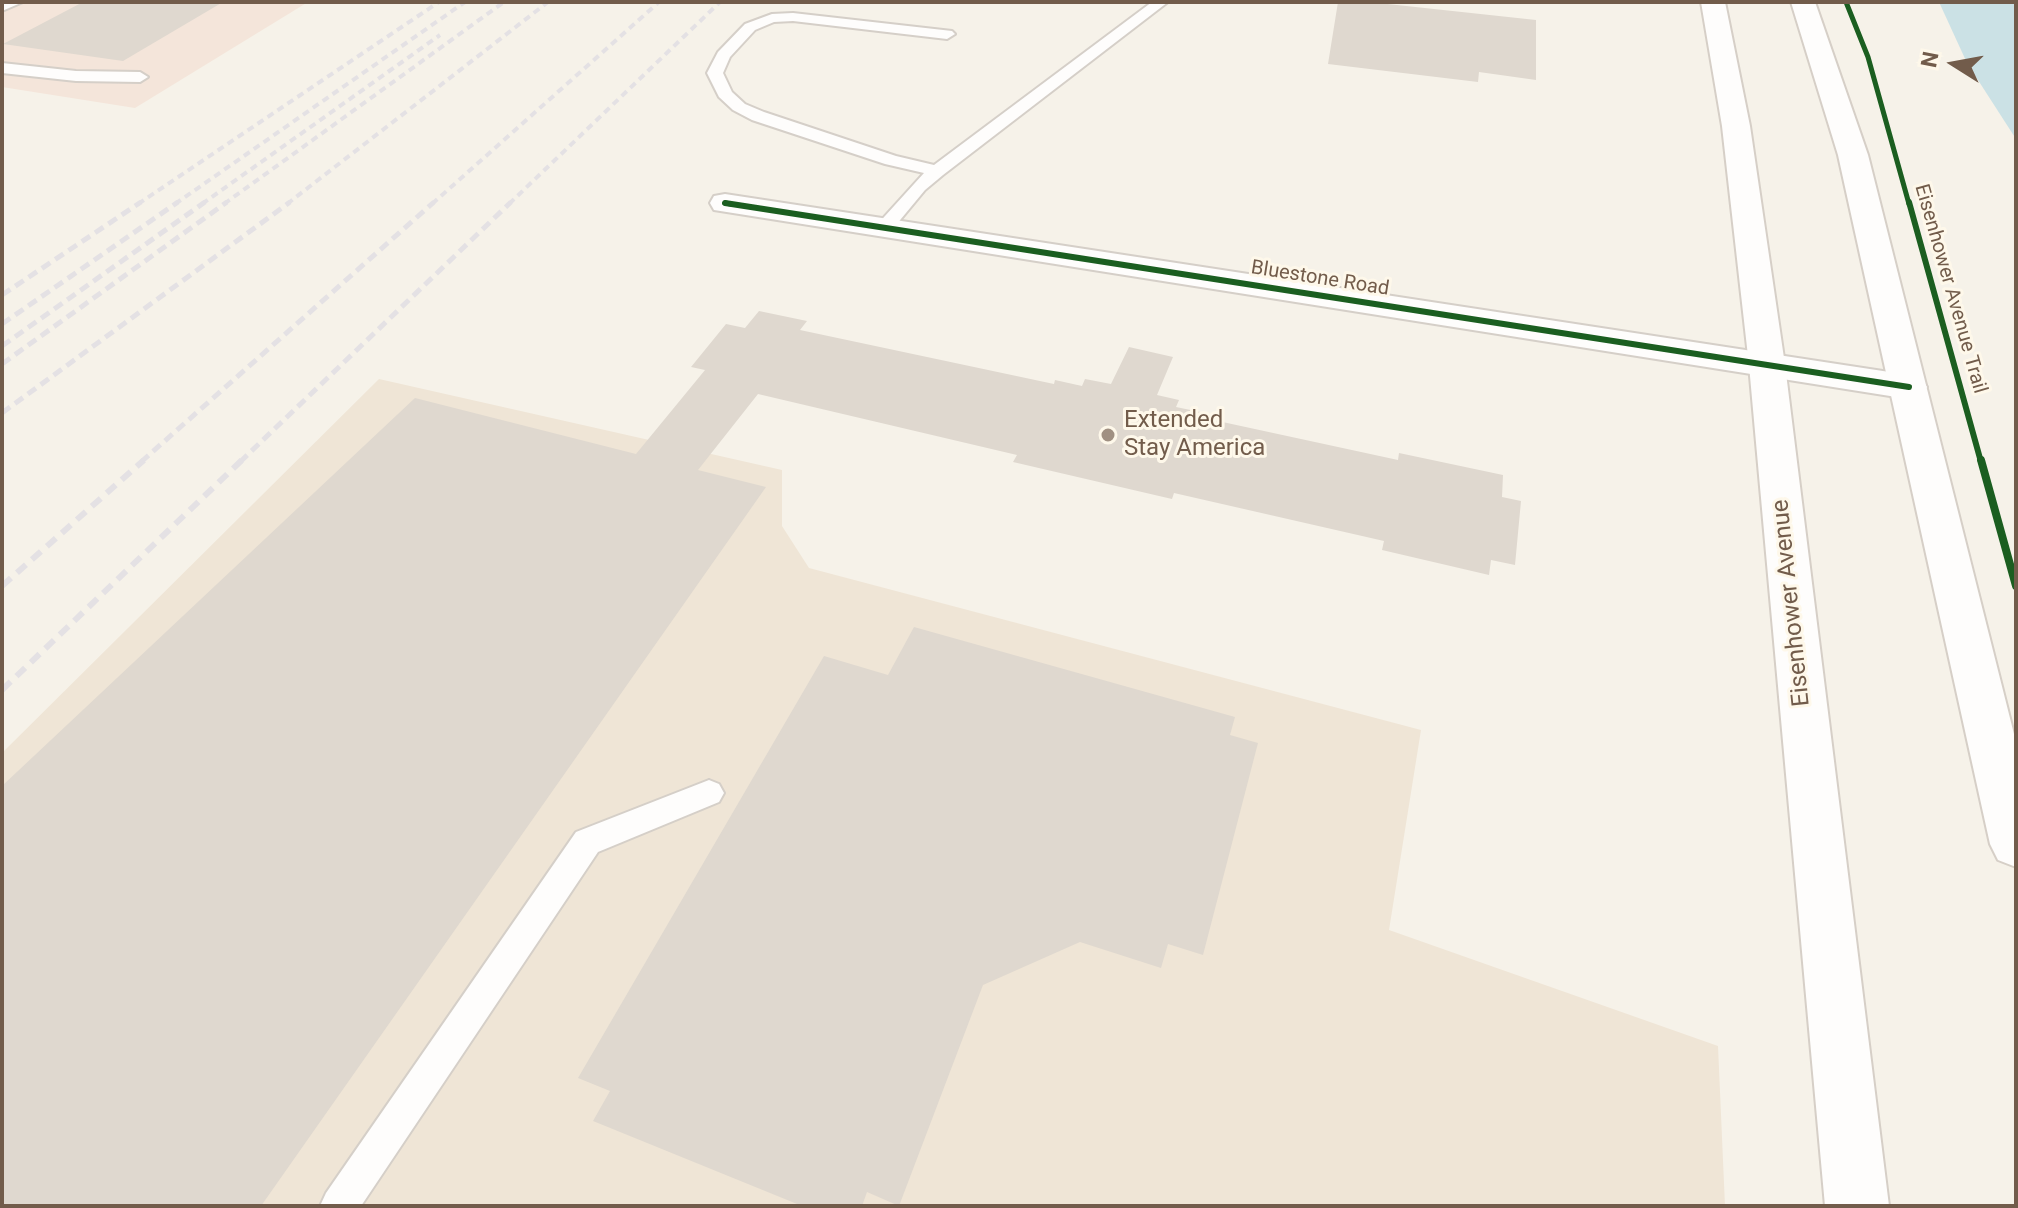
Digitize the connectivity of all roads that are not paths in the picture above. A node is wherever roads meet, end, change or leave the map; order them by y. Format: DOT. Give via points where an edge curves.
graph roads {
  1 [pos="16,2"];
  2 [pos="1161,2"];
  3 [pos="1713,2"];
  4 [pos="1803,2"];
  5 [pos="2,7"];
  6 [pos="947,34"];
  7 [pos="2,68"];
  8 [pos="140,77"];
  9 [pos="937,171"];
  10 [pos="725,203"];
  11 [pos="884,227"];
  12 [pos="1767,365"];
  13 [pos="1909,387"];
  14 [pos="709,793"];
  15 [pos="2016,844"];
  16 [pos="339,1206"];
  17 [pos="1857,1206"];
  1 -- 5 [label="lane"];
  2 -- 9 [label="lane"];
  3 -- 12 [label="main road, Eisenhower Avenue" via="1736,126"];
  4 -- 13 [label="main road" via="1853,155"];
  6 -- 9 [label="lane" via="772,18 750,27 723,55 715,73 725,94 758,116"];
  7 -- 8 [label="lane"];
  9 -- 11 [label="lane"];
  10 -- 11 [label="main road, Bluestone Road"];
  11 -- 12 [label="main road, Bluestone Road"];
  12 -- 13 [label="main road, Bluestone Road"];
  12 -- 17 [label="main road, Eisenhower Avenue"];
  13 -- 15 [label="main road"];
  14 -- 16 [label="lane" via="587,842"];
}
